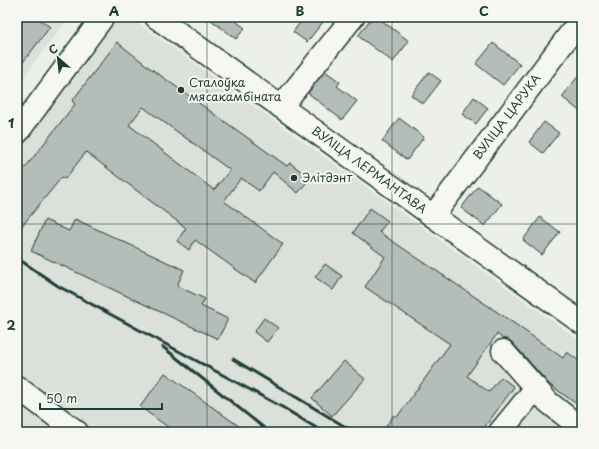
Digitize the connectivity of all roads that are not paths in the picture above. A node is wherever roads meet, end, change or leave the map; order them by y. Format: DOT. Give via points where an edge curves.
graph roads {
  1 [pos="103,17"];
  2 [pos="156,17"];
  3 [pos="353,17"];
  4 [pos="582,18"];
  5 [pos="281,107"];
  6 [pos="17,133"];
  7 [pos="433,216"];
  8 [pos="582,323"];
  9 [pos="503,351"];
  10 [pos="17,386"];
  11 [pos="536,388"];
  12 [pos="582,429"];
  13 [pos="77,432"];
  14 [pos="500,432"];
  1 -- 6 [label="street"];
  2 -- 5 [label="street, ВУЛІЦА ЛЕРМАНТАВА"];
  3 -- 5 [label="street"];
  4 -- 7 [label="street, ВУЛІЦА ЦАРУКА"];
  5 -- 7 [label="street, ВУЛІЦА ЛЕРМАНТАВА"];
  7 -- 8 [label="street, ВУЛІЦА ЛЕРМАНТАВА"];
  9 -- 11 [label="street"];
  10 -- 13 [label="street"];
  11 -- 12 [label="street" via="548,402"];
  11 -- 14 [label="street"];
}
